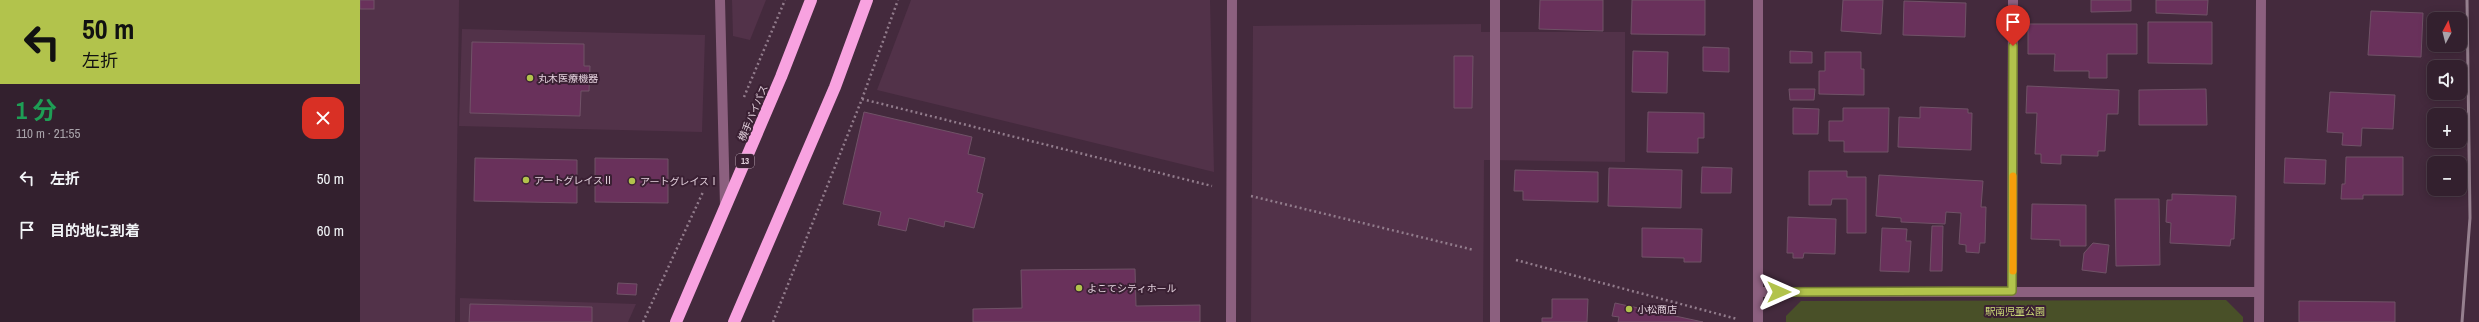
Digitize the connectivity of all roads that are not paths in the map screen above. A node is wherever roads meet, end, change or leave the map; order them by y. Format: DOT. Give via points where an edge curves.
graph roads {
  1 [pos="720,0"];
  2 [pos="811,0"];
  3 [pos="867,0"];
  4 [pos="1232,0"];
  5 [pos="1495,0"];
  6 [pos="1758,0"];
  7 [pos="2013,0"];
  8 [pos="2261,0"];
  9 [pos="725,208"];
  10 [pos="2012,291"];
  11 [pos="1758,292"];
  12 [pos="2259,292"];
  13 [pos="676,322"];
  14 [pos="734,322"];
  15 [pos="1231,322"];
  16 [pos="1495,322"];
  17 [pos="1758,322"];
  18 [pos="2259,322"];
  1 -- 9 [label="street"];
  2 -- 9 [label="highway, 横手バイパス / 13"];
  3 -- 14 [label="highway" via="835,87"];
  4 -- 15 [label="street"];
  5 -- 16 [label="street"];
  6 -- 11 [label="street"];
  7 -- 10 [label="street"];
  8 -- 12 [label="street"];
  9 -- 13 [label="highway, 横手バイパス / 13"];
  10 -- 11 [label="street"];
  10 -- 12 [label="street"];
  11 -- 17 [label="street"];
  12 -- 18 [label="street"];
}
